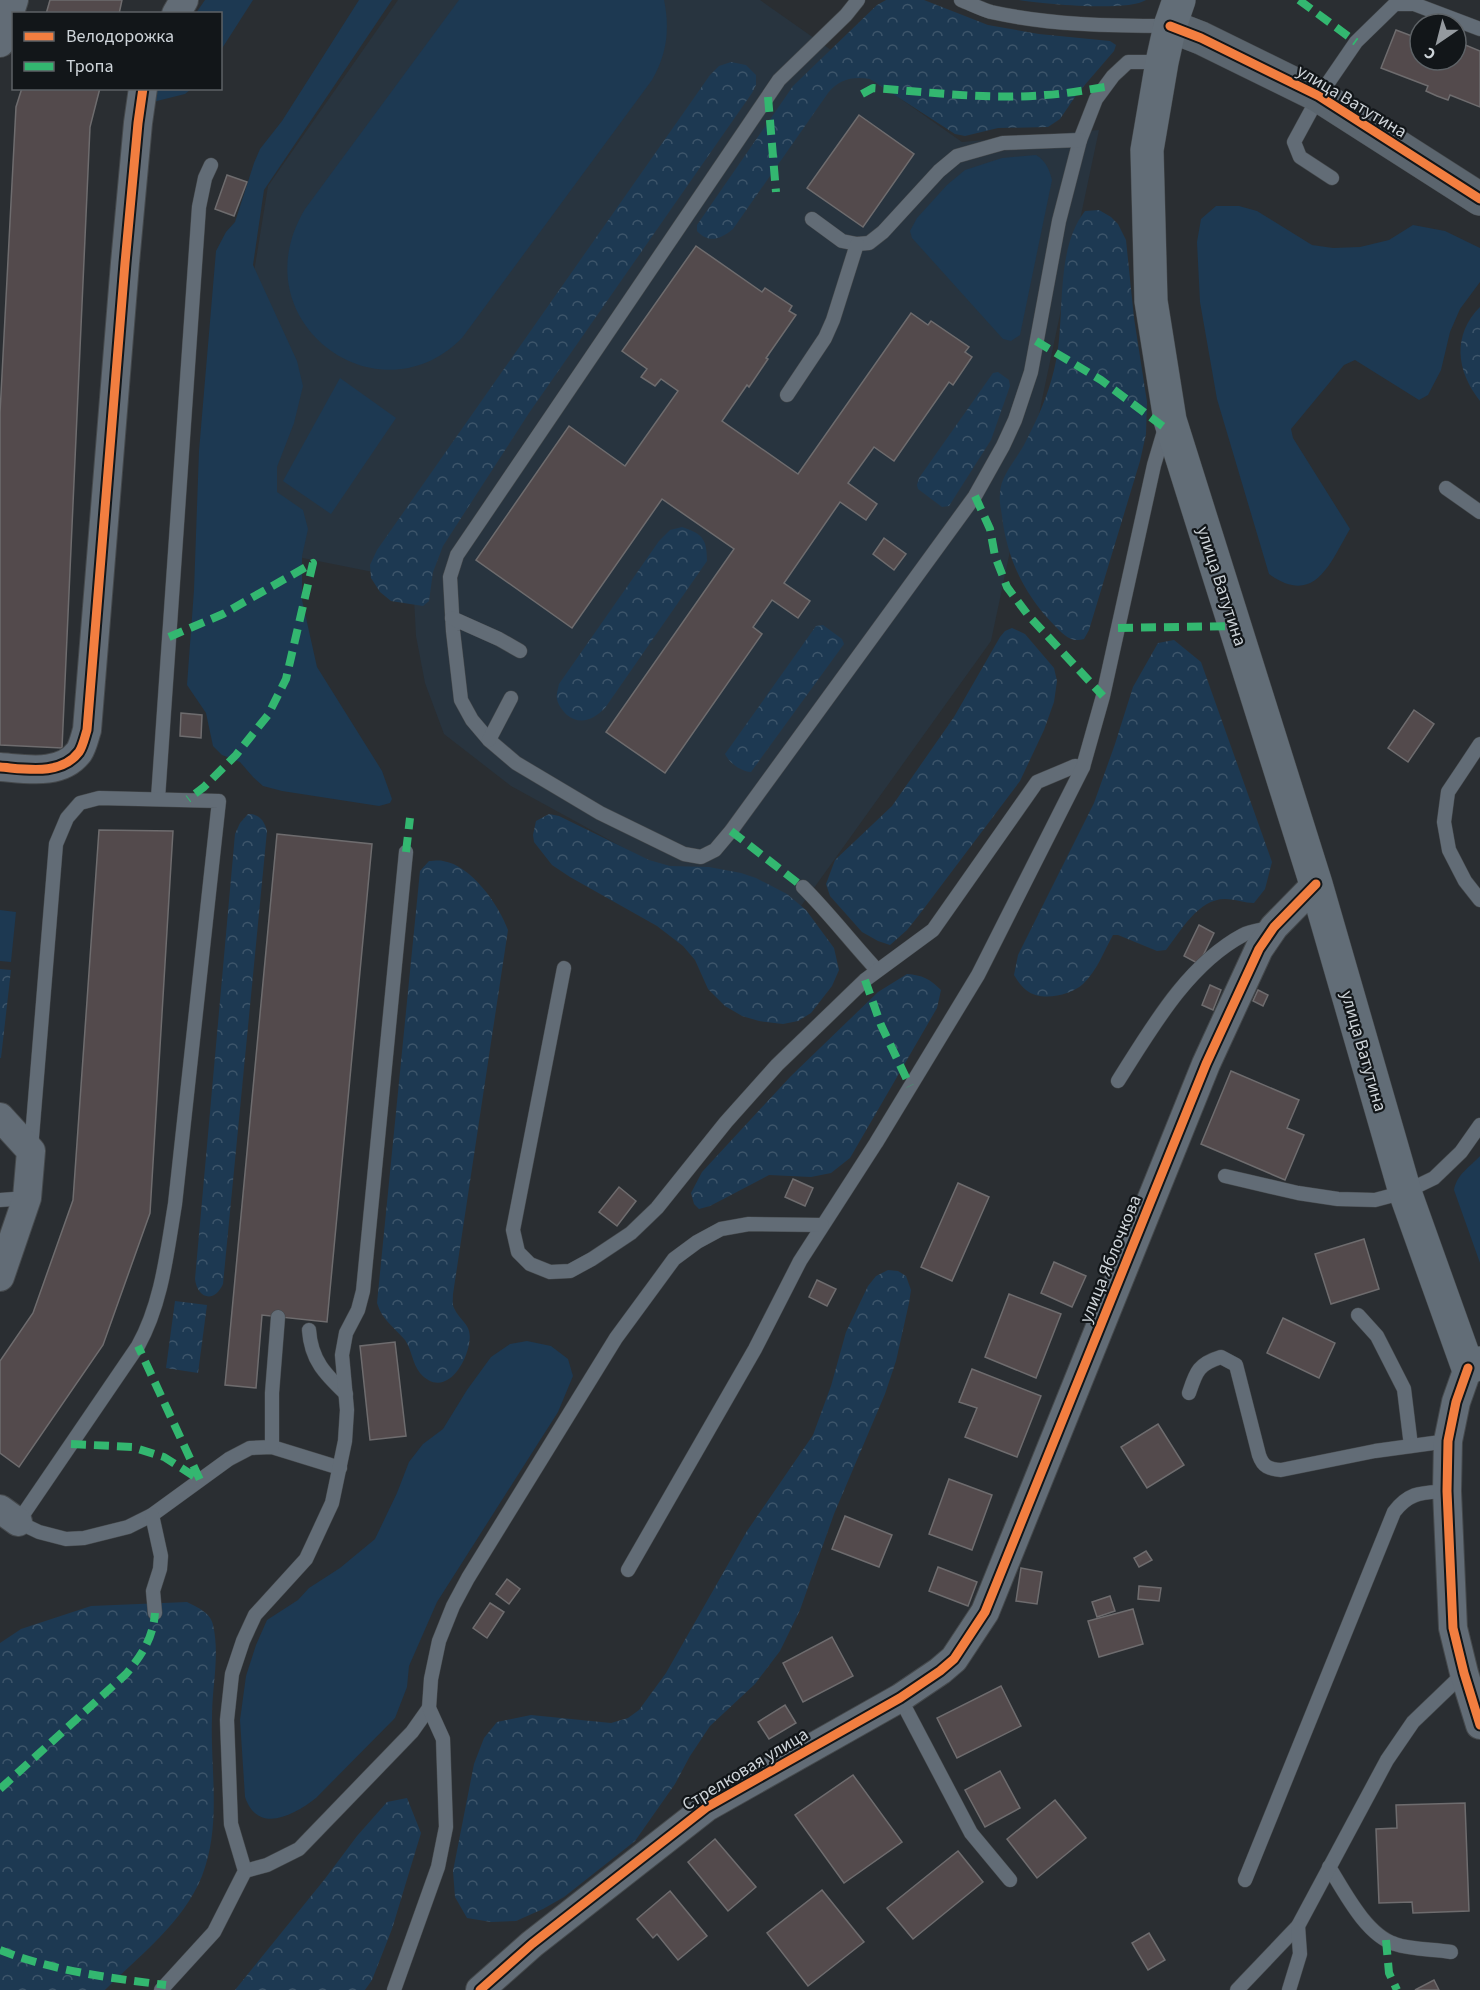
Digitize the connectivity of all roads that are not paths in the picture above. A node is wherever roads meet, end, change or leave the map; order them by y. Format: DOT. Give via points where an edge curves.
graph roads {
  1 [pos="14,0"];
  2 [pos="858,0"];
  3 [pos="961,0"];
  4 [pos="1396,2"];
  5 [pos="1175,13"];
  6 [pos="1480,29"];
  7 [pos="0,43"];
  8 [pos="1162,62"];
  9 [pos="143,90"];
  10 [pos="1319,96"];
  11 [pos="1080,140"];
  12 [pos="211,165"];
  13 [pos="1332,178"];
  14 [pos="1480,199"];
  15 [pos="812,219"];
  16 [pos="857,244"];
  17 [pos="787,395"];
  18 [pos="1170,420"];
  19 [pos="1446,488"];
  20 [pos="1480,512"];
  21 [pos="452,618"];
  22 [pos="520,651"];
  23 [pos="511,698"];
  24 [pos="489,741"];
  25 [pos="1480,744"];
  26 [pos="0,767"];
  27 [pos="1083,767"];
  28 [pos="158,798"];
  29 [pos="406,852"];
  30 [pos="1316,884"];
  31 [pos="803,887"];
  32 [pos="1480,900"];
  33 [pos="1274,927"];
  34 [pos="564,968"];
  35 [pos="877,970"];
  36 [pos="1118,1081"];
  37 [pos="0,1116"];
  38 [pos="1480,1125"];
  39 [pos="31,1151"];
  40 [pos="1225,1176"];
  41 [pos="1405,1192"];
  42 [pos="13,1199"];
  43 [pos="822,1225"];
  44 [pos="7,1234"];
  45 [pos="0,1277"];
  46 [pos="1358,1315"];
  47 [pos="278,1317"];
  48 [pos="309,1330"];
  49 [pos="1474,1366"];
  50 [pos="1189,1393"];
  51 [pos="346,1394"];
  52 [pos="1448,1441"];
  53 [pos="1411,1446"];
  54 [pos="272,1447"];
  55 [pos="340,1468"];
  56 [pos="1447,1491"];
  57 [pos="9,1515"];
  58 [pos="152,1515"];
  59 [pos="628,1570"];
  60 [pos="155,1612"];
  61 [pos="954,1659"];
  62 [pos="1464,1673"];
  63 [pos="900,1698"];
  64 [pos="429,1708"];
  65 [pos="1480,1725"];
  66 [pos="1329,1867"];
  67 [pos="245,1871"];
  68 [pos="1010,1880"];
  69 [pos="1245,1880"];
  70 [pos="1298,1926"];
  71 [pos="1450,1952"];
  72 [pos="161,1990"];
  73 [pos="394,1990"];
  74 [pos="480,1990"];
  75 [pos="1237,1990"];
  76 [pos="1288,1990"];
  1 -- 7 [label="street"];
  2 -- 21 [label="lane" via="779,80 457,555 450,577"];
  3 -- 5 [label="lane" via="990,11 1106,27"];
  4 -- 6 [label="lane" via="1414,4"];
  4 -- 10 [label="lane" via="1356,42"];
  5 -- 8 [label="main road, улица Ватутина"];
  5 -- 10 [label="street, улица Ватутина" via="1201,38"];
  8 -- 11 [label="lane" via="1128,62 1113,76 1096,99"];
  8 -- 18 [label="main road, улица Ватутина" via="1147,150 1151,301"];
  9 -- 26 [label="street" via="87,730 80,751 66,763 47,770"];
  10 -- 13 [label="lane" via="1294,142 1300,157"];
  10 -- 14 [label="street, улица Ватутина"];
  11 -- 16 [label="lane" via="1003,143 957,156 883,232 869,243"];
  11 -- 24 [label="lane" via="1059,221 1031,372 1003,446 975,496 715,850 701,857 684,854 600,813 516,763"];
  12 -- 28 [label="lane" via="199,207"];
  15 -- 16 [label="lane" via="842,241"];
  16 -- 17 [label="lane" via="825,338"];
  18 -- 27 [label="lane" via="1154,465 1103,696"];
  18 -- 30 [label="main road, улица Ватутина"];
  19 -- 20 [label="lane"];
  21 -- 22 [label="lane"];
  21 -- 24 [label="lane" via="461,700"];
  23 -- 24 [label="lane"];
  25 -- 32 [label="lane" via="1448,792 1444,822 1449,850"];
  27 -- 35 [label="lane" via="1075,766 1037,782 933,930"];
  27 -- 43 [label="lane" via="978,975"];
  28 -- 39 [label="lane" via="99,798 80,803 61,830 56,844"];
  28 -- 57 [label="lane" via="219,801 168,1247 155,1307 142,1339 115,1382"];
  29 -- 51 [label="lane" via="363,1291 346,1333 342,1355"];
  30 -- 33 [label="street, улица Яблочкова"];
  30 -- 41 [label="main road, улица Ватутина"];
  31 -- 35 [label="lane"];
  33 -- 36 [label="lane" via="1245,934 1207,961 1159,1015"];
  33 -- 61 [label="street, улица Яблочкова" via="1259,949 1206,1064 986,1612"];
  34 -- 35 [label="lane" via="513,1230 518,1252 530,1264 550,1272 570,1271 631,1233 657,1208 777,1065"];
  37 -- 39 [label="street"];
  38 -- 41 [label="lane" via="1461,1152 1434,1178"];
  39 -- 42 [label="street"];
  40 -- 41 [label="lane" via="1338,1199 1375,1200"];
  41 -- 49 [label="main road, улица Ватутина"];
  42 -- 44 [label="street"];
  43 -- 59 [label="lane"];
  43 -- 64 [label="lane" via="749,1224 721,1229 674,1259 616,1338 468,1578 439,1641"];
  44 -- 45 [label="street"];
  46 -- 53 [label="lane" via="1377,1336 1404,1389"];
  47 -- 54 [label="lane"];
  48 -- 51 [label="lane" via="315,1357 324,1374"];
  49 -- 52 [label="street" via="1456,1402"];
  50 -- 53 [label="lane" via="1203,1364 1221,1357 1236,1365 1259,1455 1269,1469"];
  51 -- 55 [label="lane"];
  52 -- 53 [label="lane"];
  52 -- 56 [label="street"];
  54 -- 55 [label="lane"];
  54 -- 58 [label="lane" via="250,1448 229,1459"];
  55 -- 67 [label="lane" via="332,1503 306,1559 255,1615 232,1674 227,1720 231,1824"];
  56 -- 62 [label="street" via="1453,1628"];
  56 -- 69 [label="lane" via="1415,1494 1394,1512"];
  57 -- 58 [label="lane" via="50,1535 75,1539 128,1527"];
  58 -- 60 [label="lane" via="161,1556 153,1592"];
  61 -- 63 [label="street, Стрелковая улица"];
  62 -- 65 [label="street"];
  62 -- 66 [label="lane" via="1413,1722 1387,1760"];
  63 -- 68 [label="lane" via="971,1833"];
  63 -- 74 [label="street, Стрелковая улица" via="695,1816 532,1944"];
  64 -- 67 [label="lane" via="412,1732 299,1849"];
  64 -- 73 [label="lane" via="443,1739 446,1827 438,1868"];
  66 -- 70 [label="lane"];
  66 -- 71 [label="lane" via="1357,1911 1386,1940 1396,1945"];
  67 -- 72 [label="lane" via="214,1932"];
  70 -- 75 [label="lane"];
  70 -- 76 [label="lane" via="1300,1954"];
}
